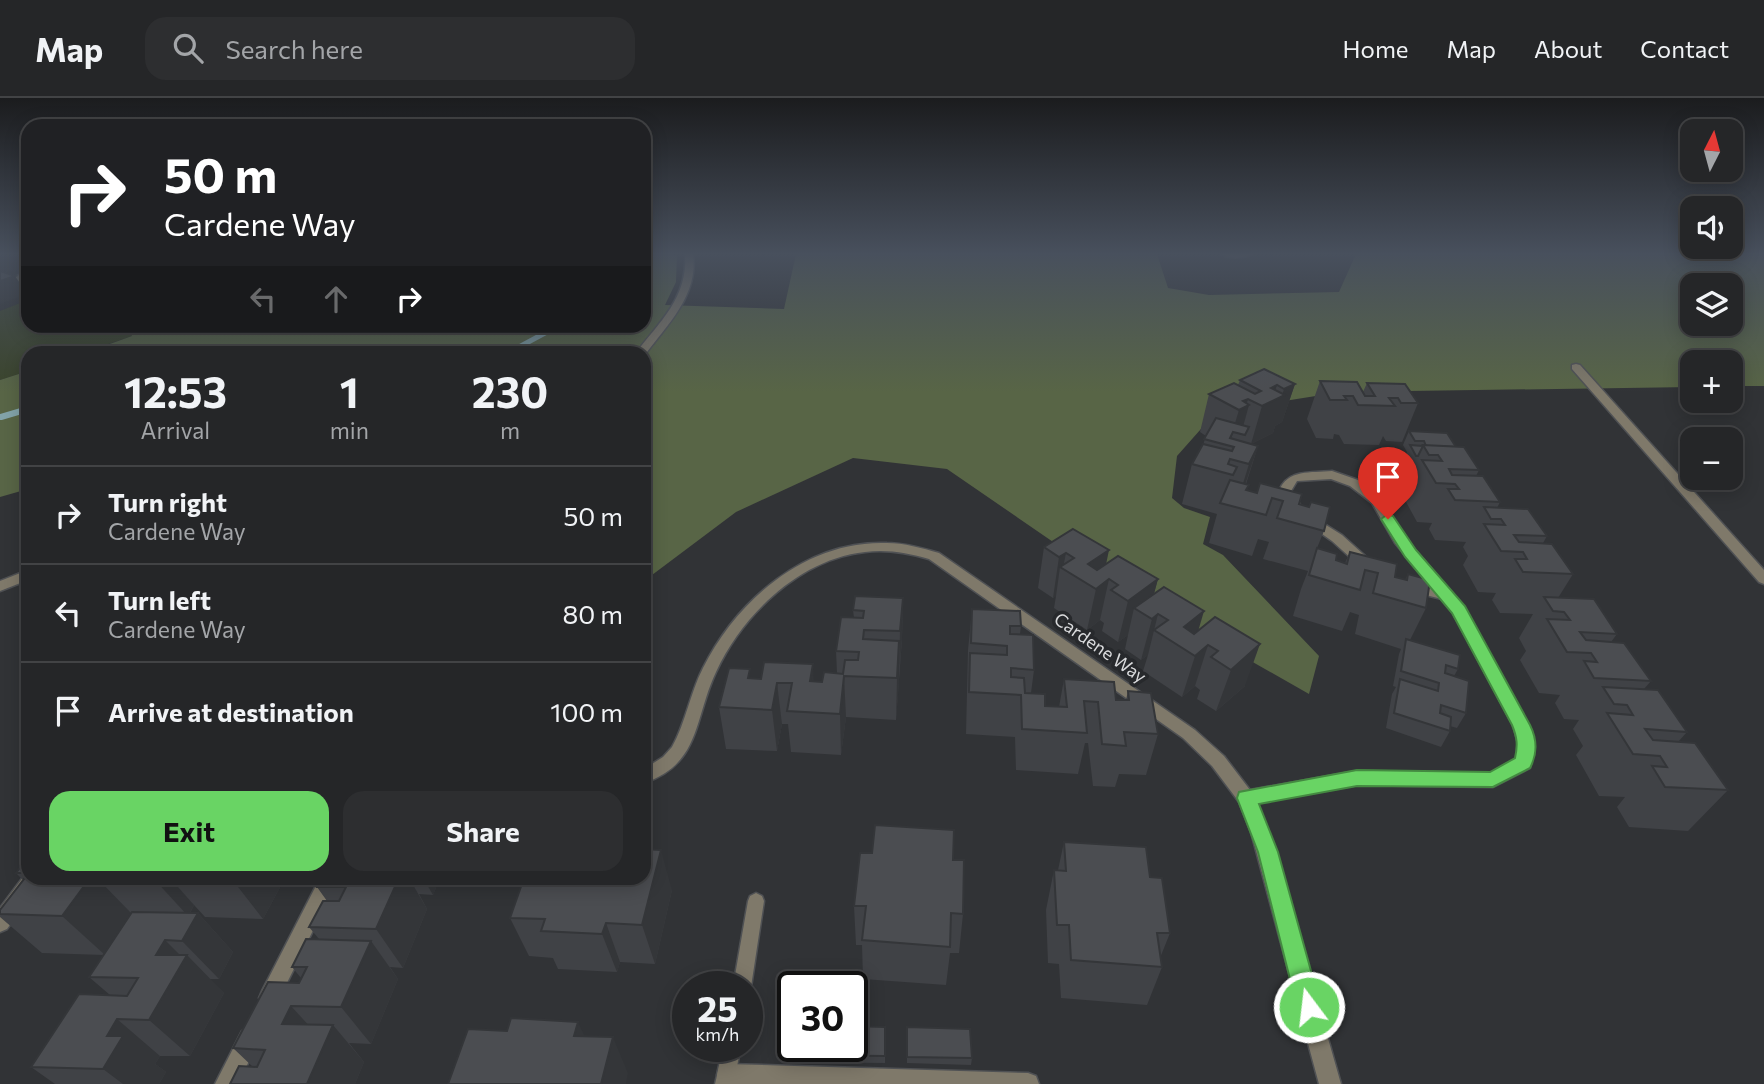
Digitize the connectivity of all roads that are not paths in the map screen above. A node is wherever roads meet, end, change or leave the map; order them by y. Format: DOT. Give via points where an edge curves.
graph roads {
  1 [pos="678,300"];
  2 [pos="646,346"];
  3 [pos="1576,368"];
  4 [pos="1377,575"];
  5 [pos="21,578"];
  6 [pos="1764,579"];
  7 [pos="1397,585"];
  8 [pos="0,586"];
  9 [pos="1446,595"];
  10 [pos="651,773"];
  11 [pos="1246,798"];
  12 [pos="29,885"];
  13 [pos="326,885"];
  14 [pos="756,901"];
  15 [pos="0,923"];
  16 [pos="745,971"];
  17 [pos="727,1079"];
  18 [pos="226,1084"];
  19 [pos="1028,1084"];
  20 [pos="1330,1084"];
  1 -- 2 [label="street"];
  3 -- 6 [label="street"];
  4 -- 9 [label="street" via="1301,513 1285,491 1288,483 1306,476 1332,475 1366,491"];
  5 -- 8 [label="street"];
  7 -- 9 [label="street"];
  9 -- 11 [label="street" via="1459,610 1521,725 1527,738 1524,763 1493,779 1357,778"];
  10 -- 11 [label="street, Cardene Way" via="677,756 722,646 757,603 819,558 877,546 917,551 948,564 1189,734 1218,761"];
  11 -- 20 [label="street, Cardene Way" via="1268,852"];
  12 -- 15 [label="street"];
  13 -- 18 [label="street"];
  14 -- 16 [label="lane"];
  17 -- 19 [label="street"];
}
